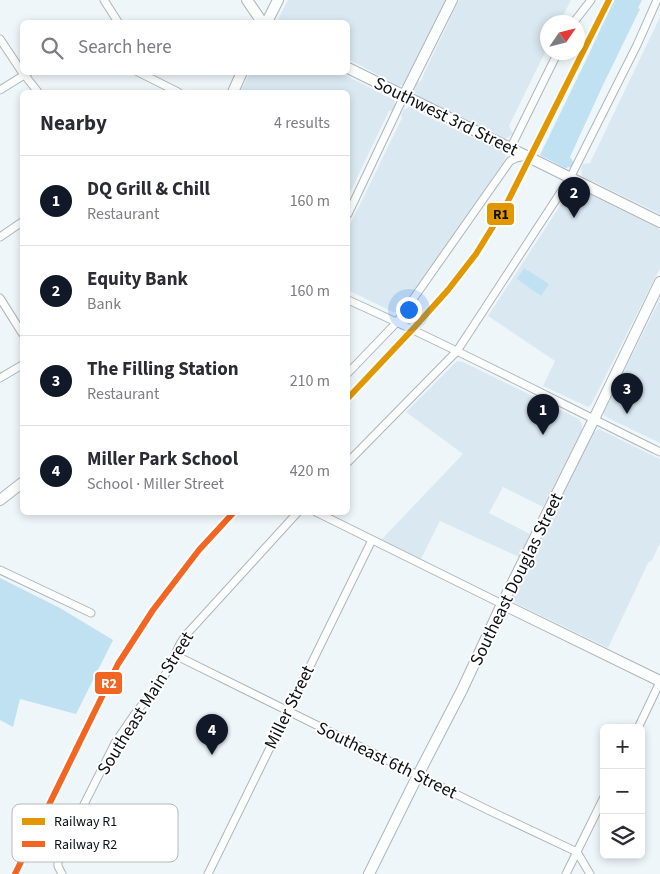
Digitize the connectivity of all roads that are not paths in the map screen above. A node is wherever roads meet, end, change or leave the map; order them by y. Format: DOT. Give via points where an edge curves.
graph roads {
  1 [pos="104,0"];
  2 [pos="247,0"];
  3 [pos="278,0"];
  4 [pos="452,0"];
  5 [pos="591,0"];
  6 [pos="657,0"];
  7 [pos="579,15"];
  8 [pos="117,20"];
  9 [pos="261,20"];
  10 [pos="268,20"];
  11 [pos="0,39"];
  12 [pos="554,60"];
  13 [pos="20,67"];
  14 [pos="350,69"];
  15 [pos="21,75"];
  16 [pos="25,75"];
  17 [pos="144,75"];
  18 [pos="152,75"];
  19 [pos="241,75"];
  20 [pos="155,81"];
  21 [pos="0,90"];
  22 [pos="37,90"];
  23 [pos="174,90"];
  24 [pos="234,90"];
  25 [pos="404,96"];
  26 [pos="506,145"];
  27 [pos="527,156"];
  28 [pos="510,161"];
  29 [pos="570,178"];
  30 [pos="350,210"];
  31 [pos="660,222"];
  32 [pos="20,223"];
  33 [pos="0,237"];
  34 [pos="660,282"];
  35 [pos="0,298"];
  36 [pos="350,301"];
  37 [pos="397,322"];
  38 [pos="20,330"];
  39 [pos="457,351"];
  40 [pos="20,366"];
  41 [pos="350,371"];
  42 [pos="0,378"];
  43 [pos="594,419"];
  44 [pos="660,452"];
  45 [pos="350,460"];
  46 [pos="20,485"];
  47 [pos="0,500"];
  48 [pos="295,515"];
  49 [pos="322,515"];
  50 [pos="372,540"];
  51 [pos="0,570"];
  52 [pos="502,604"];
  53 [pos="91,614"];
  54 [pos="175,655"];
  55 [pos="660,682"];
  56 [pos="287,711"];
  57 [pos="640,724"];
  58 [pos="418,775"];
  59 [pos="84,804"];
  60 [pos="600,805"];
  61 [pos="577,852"];
  62 [pos="58,862"];
  63 [pos="62,874"];
  64 [pos="208,874"];
  65 [pos="369,874"];
  66 [pos="566,874"];
  67 [pos="590,874"];
  1 -- 8 [label="street"];
  2 -- 9 [label="street"];
  3 -- 10 [label="street"];
  4 -- 25 [label="street"];
  5 -- 7 [label="street"];
  6 -- 29 [label="street"];
  11 -- 13 [label="street"];
  12 -- 26 [label="street"];
  14 -- 25 [label="street, Southwest 3rd Street"];
  15 -- 21 [label="street"];
  16 -- 22 [label="street"];
  17 -- 20 [label="street"];
  18 -- 20 [label="street"];
  19 -- 24 [label="street"];
  20 -- 23 [label="street"];
  25 -- 26 [label="street, Southwest 3rd Street"];
  25 -- 30 [label="street"];
  26 -- 27 [label="street, Southwest 3rd Street"];
  26 -- 28 [label="street"];
  27 -- 28 [label="street"];
  27 -- 29 [label="street, Southwest 3rd Street"];
  28 -- 37 [label="street"];
  29 -- 31 [label="street, Southwest 3rd Street"];
  29 -- 39 [label="street"];
  32 -- 33 [label="street"];
  34 -- 43 [label="street, Southeast Douglas Street"];
  35 -- 38 [label="street"];
  36 -- 37 [label="street"];
  37 -- 39 [label="street"];
  37 -- 41 [label="street"];
  39 -- 43 [label="street"];
  39 -- 45 [label="street"];
  40 -- 42 [label="street"];
  43 -- 44 [label="street"];
  43 -- 52 [label="street, Southeast Douglas Street"];
  46 -- 47 [label="street"];
  48 -- 54 [label="street, Southeast Main Street" via="185,636"];
  49 -- 50 [label="street"];
  50 -- 52 [label="street"];
  50 -- 56 [label="street, Miller Street"];
  51 -- 53 [label="street"];
  52 -- 55 [label="street"];
  52 -- 58 [label="street, Southeast Douglas Street"];
  54 -- 56 [label="street, Southeast 6th Street"];
  54 -- 59 [label="street, Southeast Main Street" via="115,743"];
  55 -- 57 [label="street"];
  56 -- 58 [label="street, Southeast 6th Street"];
  56 -- 64 [label="street, Miller Street"];
  58 -- 61 [label="street, Southeast 6th Street"];
  58 -- 65 [label="street, Southeast Douglas Street"];
  60 -- 61 [label="street"];
  61 -- 66 [label="street"];
  61 -- 67 [label="street"];
  62 -- 63 [label="street, Southeast Main Street"];
}
